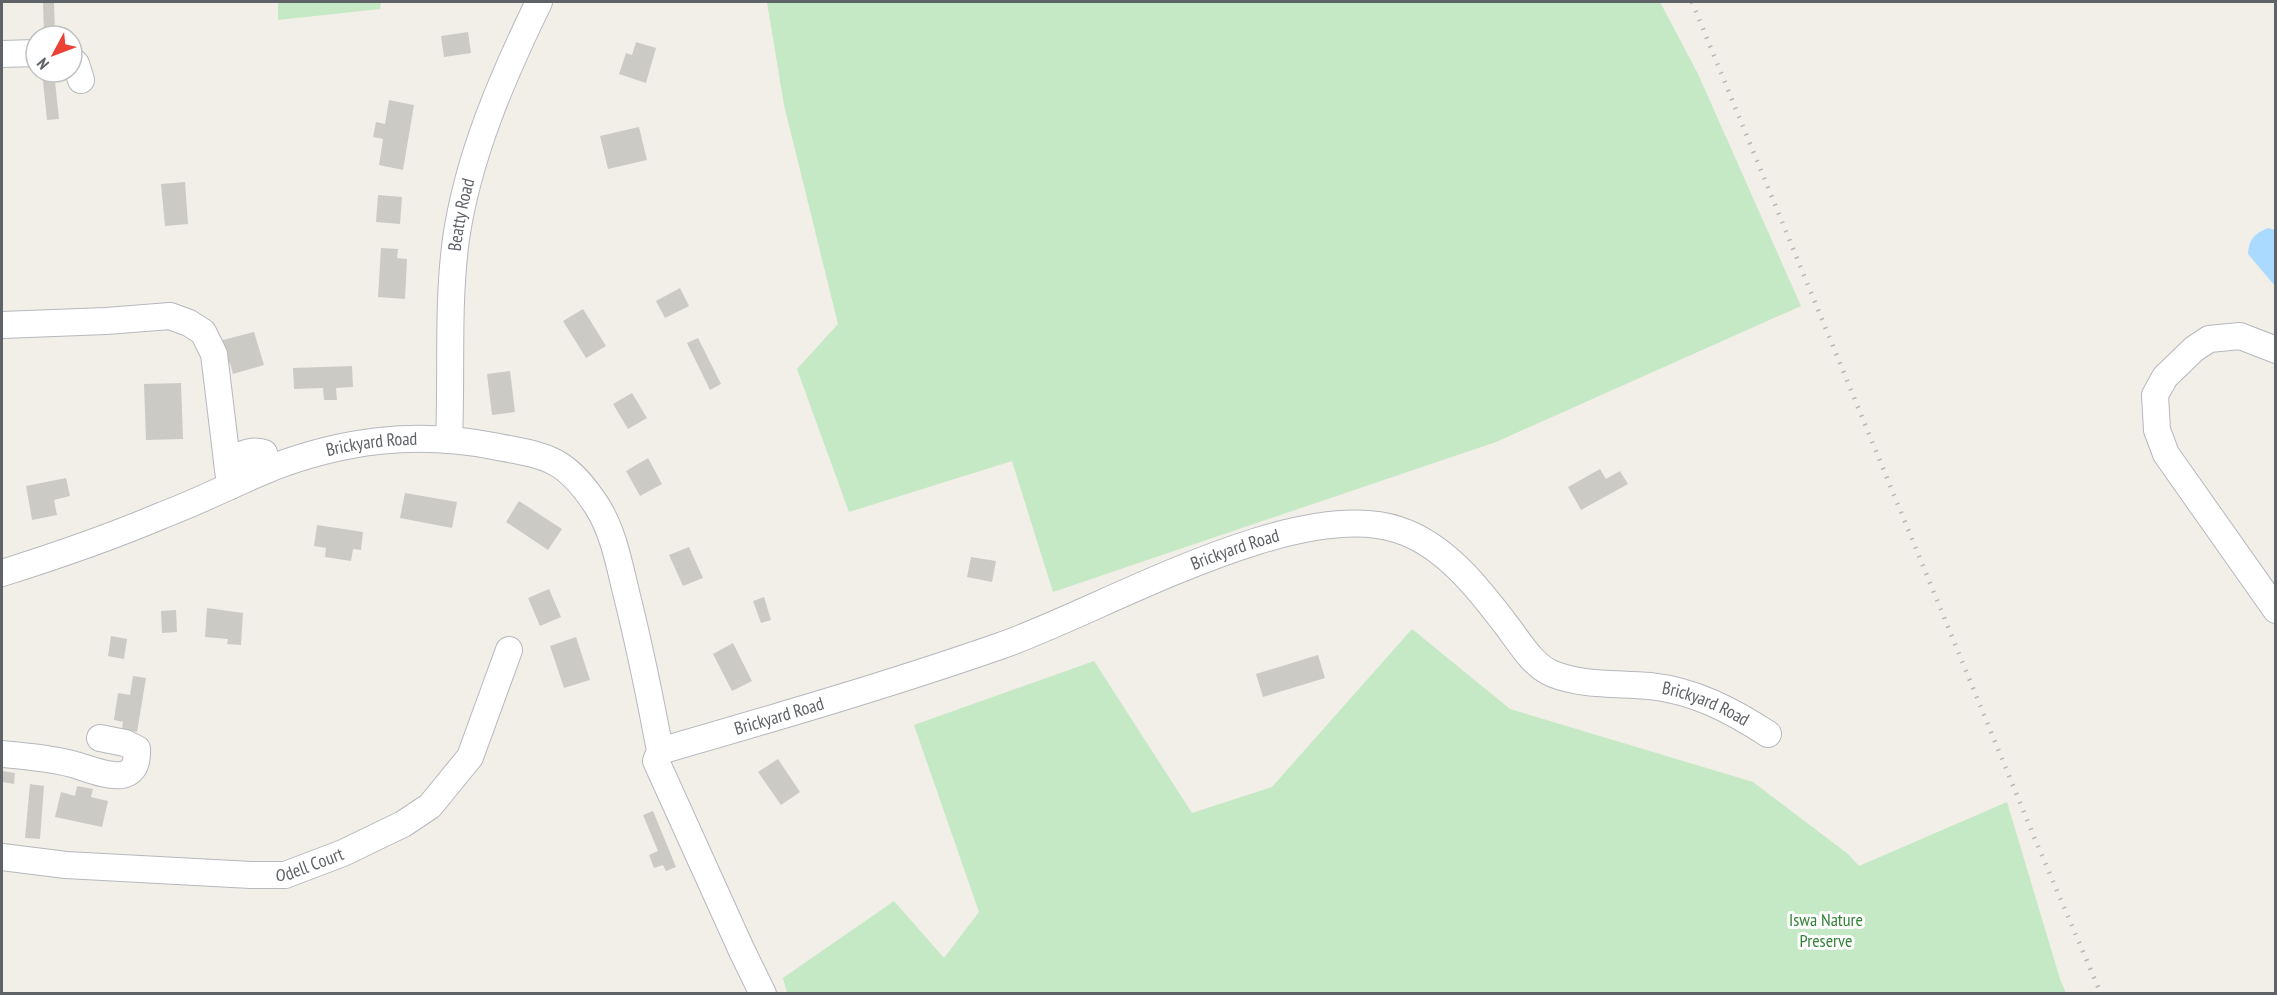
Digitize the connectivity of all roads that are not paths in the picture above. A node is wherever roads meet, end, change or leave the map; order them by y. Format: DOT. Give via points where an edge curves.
graph roads {
  1 [pos="539,2"];
  2 [pos="24,53"];
  3 [pos="2,54"];
  4 [pos="2,325"];
  5 [pos="2276,350"];
  6 [pos="449,440"];
  7 [pos="227,461"];
  8 [pos="269,469"];
  9 [pos="230,486"];
  10 [pos="2,573"];
  11 [pos="2276,610"];
  12 [pos="509,650"];
  13 [pos="1768,734"];
  14 [pos="100,738"];
  15 [pos="660,751"];
  16 [pos="2,754"];
  17 [pos="2,857"];
  18 [pos="763,993"];
  1 -- 6 [label="street, Beatty Road" via="490,115 460,214 452,301"];
  2 -- 3 [label="street"];
  4 -- 7 [label="street" via="170,316 189,323 203,332 214,354"];
  5 -- 11 [label="street" via="2240,336 2209,339 2165,378 2155,396 2157,430 2166,454"];
  6 -- 8 [label="street, Brickyard Road" via="408,438 352,445"];
  6 -- 15 [label="street, Brickyard Road" via="554,460 581,484 597,506 617,556"];
  7 -- 8 [label="street" via="259,451 264,453"];
  7 -- 9 [label="street"];
  8 -- 9 [label="street, Brickyard Road"];
  9 -- 10 [label="street, Brickyard Road" via="162,516"];
  12 -- 17 [label="street, Odell Court" via="470,757 430,806 403,824 343,853 285,875 66,865"];
  13 -- 15 [label="street, Brickyard Road" via="1735,712 1686,693 1551,674 1534,661 1471,581 1424,541 1396,528 1359,523 1295,531 1244,545 1004,644"];
  14 -- 16 [label="street" via="137,749 132,770 119,776 102,775 73,764"];
  15 -- 18 [label="street, Brickyard Road" via="656,761"];
}
